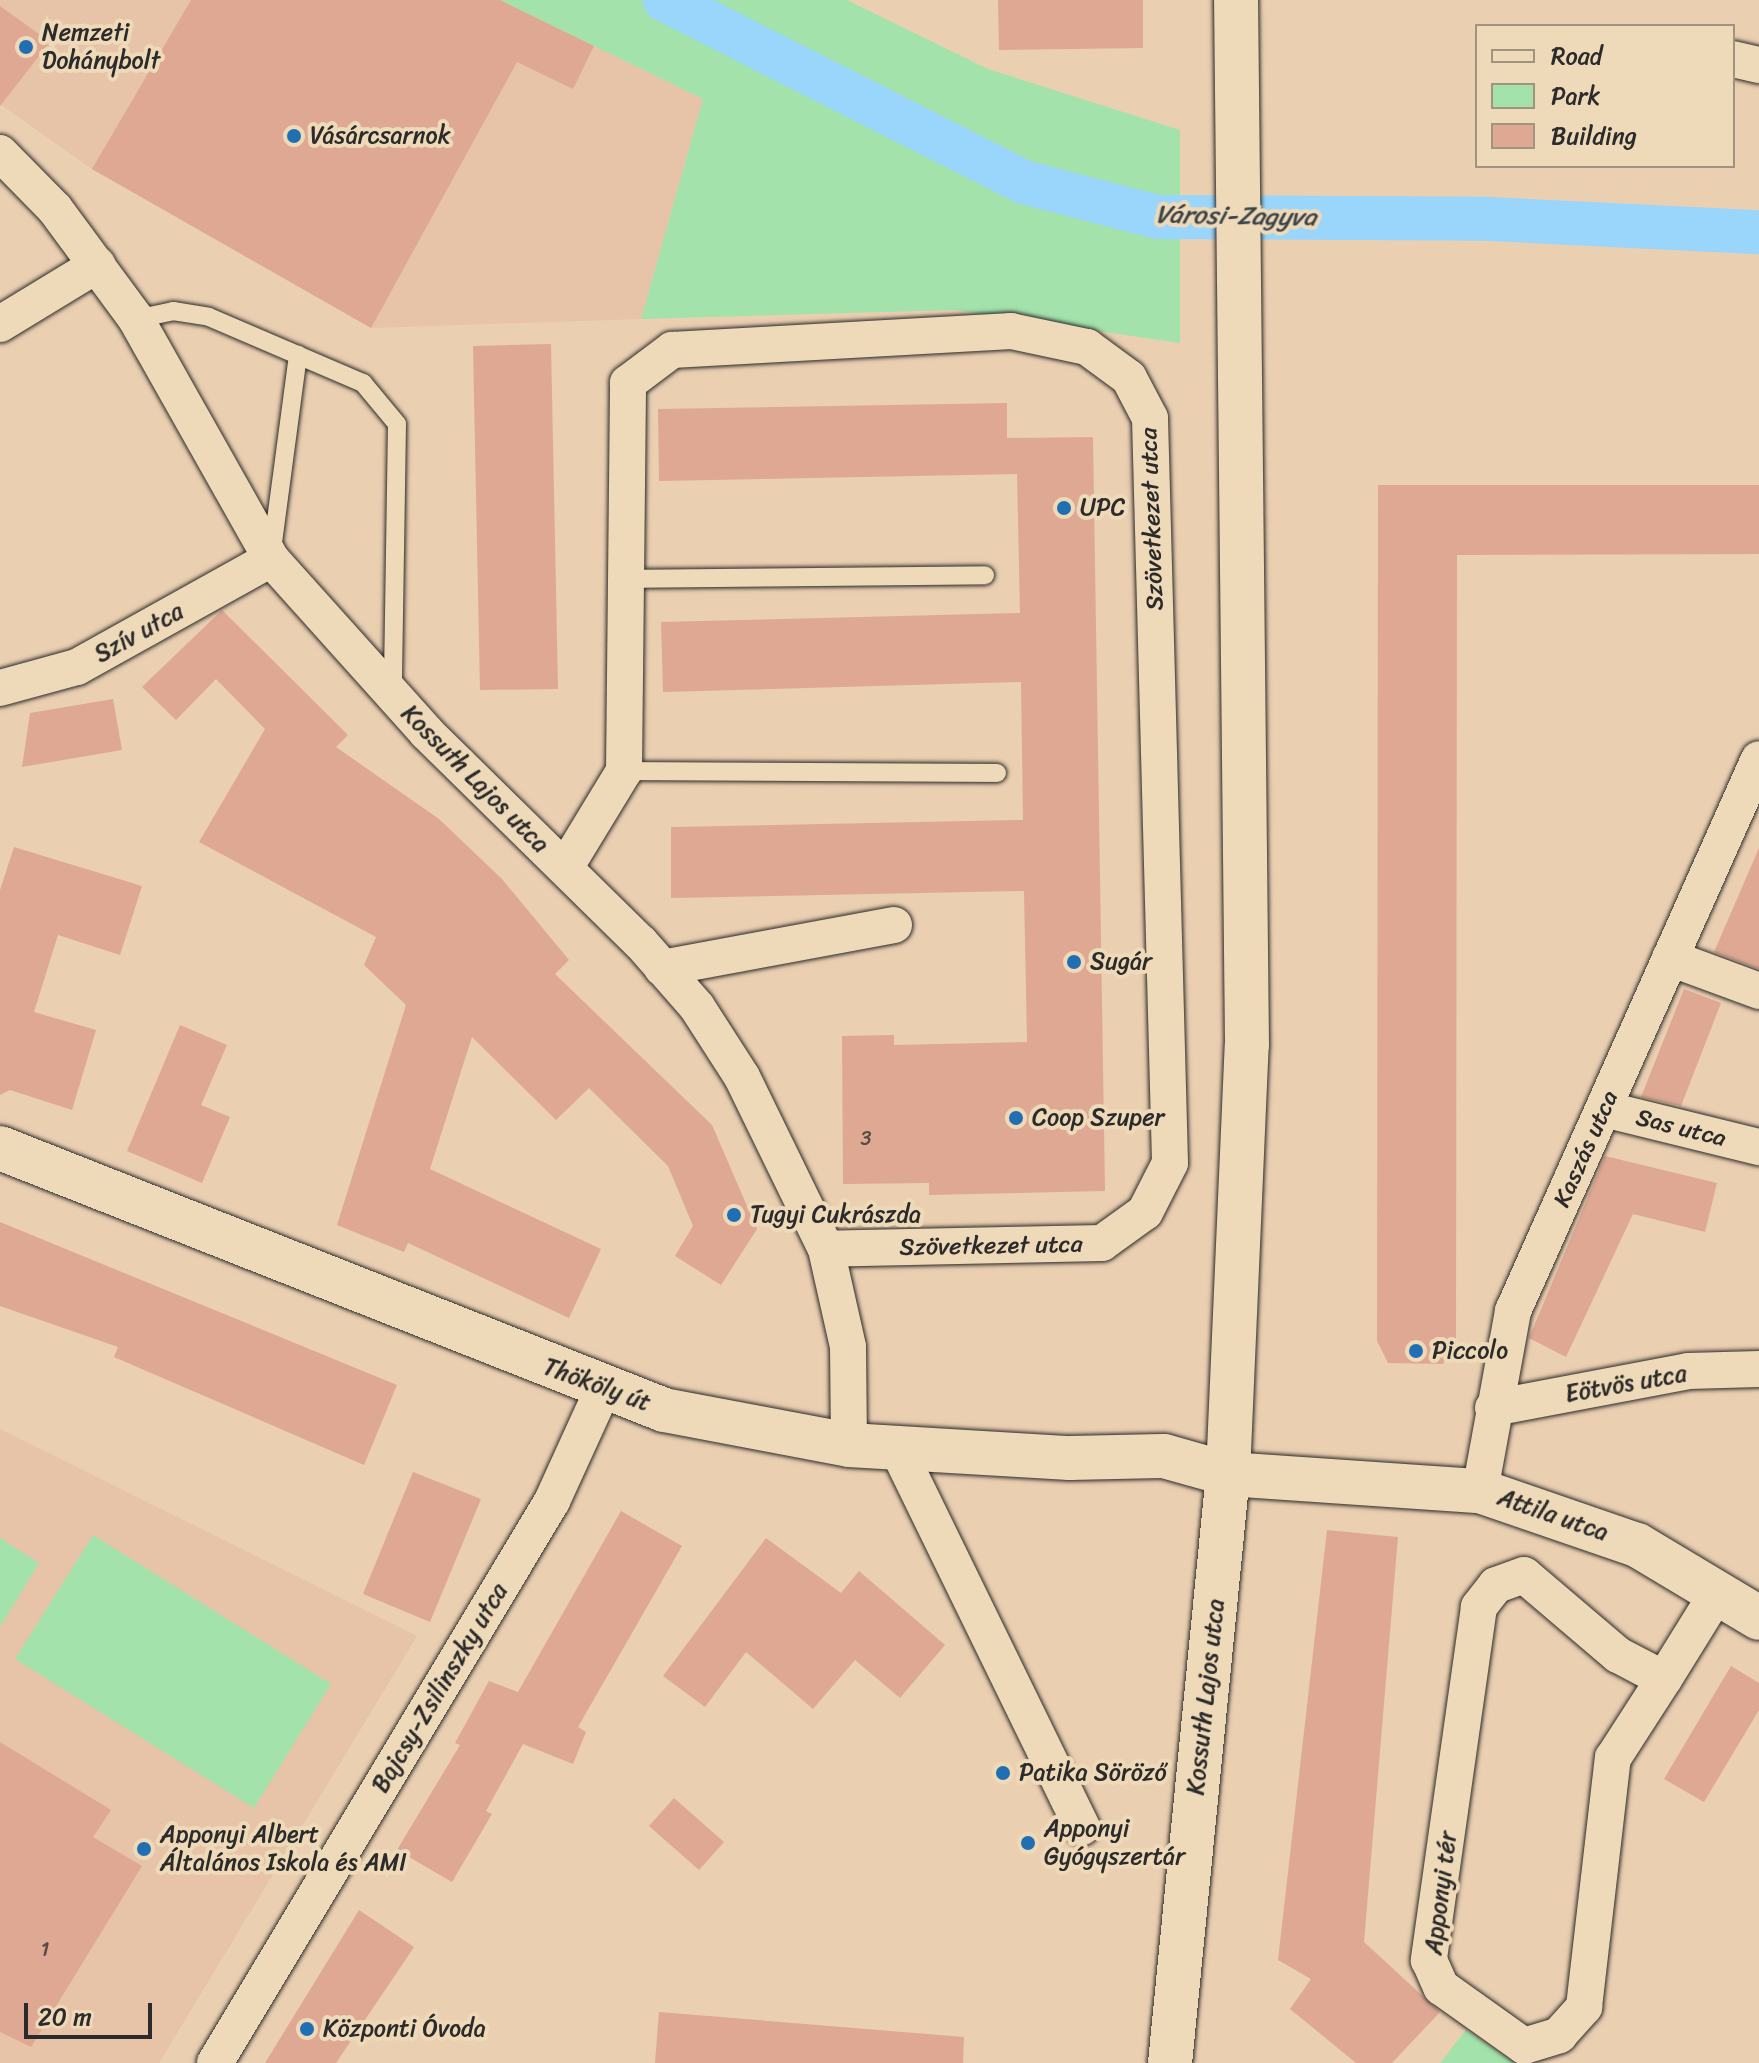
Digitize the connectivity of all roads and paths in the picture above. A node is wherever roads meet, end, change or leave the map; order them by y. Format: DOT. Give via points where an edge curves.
graph roads {
  1 [pos="1236,0"];
  2 [pos="1735,59"];
  3 [pos="1759,65"];
  4 [pos="9,161"];
  5 [pos="97,265"];
  6 [pos="136,319"];
  7 [pos="0,324"];
  8 [pos="298,355"];
  9 [pos="271,559"];
  10 [pos="985,575"];
  11 [pos="625,579"];
  12 [pos="0,688"];
  13 [pos="393,696"];
  14 [pos="1759,759"];
  15 [pos="624,771"];
  16 [pos="997,773"];
  17 [pos="1746,823"];
  18 [pos="565,868"];
  19 [pos="894,925"];
  20 [pos="1670,958"];
  21 [pos="662,968"];
  22 [pos="1759,991"];
  23 [pos="1604,1109"];
  24 [pos="1759,1147"];
  25 [pos="0,1148"];
  26 [pos="826,1249"];
  27 [pos="1759,1369"];
  28 [pos="603,1389"];
  29 [pos="1493,1408"];
  30 [pos="849,1445"];
  31 [pos="897,1448"];
  32 [pos="1228,1474"];
  33 [pos="1480,1491"];
  34 [pos="1718,1592"];
  35 [pos="1759,1618"];
  36 [pos="1664,1679"];
  37 [pos="1082,1827"];
  38 [pos="215,2063"];
  39 [pos="1170,2063"];
  1 -- 32 [label="street" via="1247,1045"];
  2 -- 3 [label="street"];
  4 -- 5 [label="street, Kossuth Lajos utca"];
  5 -- 6 [label="street, Kossuth Lajos utca"];
  5 -- 7 [label="street"];
  6 -- 8 [label="lane" via="173,311 209,317"];
  6 -- 9 [label="street, Kossuth Lajos utca"];
  8 -- 9 [label="lane"];
  8 -- 13 [label="lane" via="363,383 397,424"];
  9 -- 12 [label="street, Szív utca" via="77,667"];
  9 -- 13 [label="street, Kossuth Lajos utca"];
  10 -- 11 [label="lane"];
  11 -- 15 [label="street, Szövetkezet utca"];
  11 -- 26 [label="street, Szövetkezet utca" via="628,383 672,350 1011,331 1087,347 1129,378 1150,418 1170,1163 1145,1212 1102,1243"];
  13 -- 18 [label="street, Kossuth Lajos utca"];
  14 -- 17 [label="street, Kaszás utca"];
  15 -- 16 [label="lane"];
  15 -- 18 [label="street"];
  17 -- 20 [label="street, Kaszás utca"];
  18 -- 21 [label="street, Kossuth Lajos utca"];
  19 -- 21 [label="street"];
  20 -- 22 [label="street"];
  20 -- 23 [label="street, Kaszás utca"];
  21 -- 26 [label="street, Kossuth Lajos utca" via="697,1007 742,1077"];
  23 -- 24 [label="street, Sas utca"];
  23 -- 29 [label="street, Kaszás utca" via="1513,1311"];
  25 -- 28 [label="street, Thököly út"];
  26 -- 30 [label="street, Kossuth Lajos utca" via="848,1347"];
  27 -- 29 [label="street, Eötvös utca" via="1688,1371"];
  28 -- 30 [label="street, Thököly út" via="664,1410"];
  28 -- 38 [label="street, Bajcsy-Zsilinszky utca" via="552,1501"];
  29 -- 33 [label="street, Kaszás utca"];
  30 -- 31 [label="street, Thököly út"];
  31 -- 32 [label="street, Thököly út" via="1070,1458 1164,1456"];
  31 -- 37 [label="street"];
  32 -- 33 [label="street, Attila utca"];
  32 -- 39 [label="street, Kossuth Lajos utca"];
  33 -- 34 [label="street, Attila utca" via="1637,1545"];
  34 -- 35 [label="street, Attila utca"];
  34 -- 36 [label="street, Apponyi tér"];
  36 -- 36 [label="street, Apponyi tér" via="1613,1758 1584,2007 1559,2035 1524,2046 1441,1987 1429,1960 1479,1607 1496,1585 1524,1575 1618,1655"];
}
